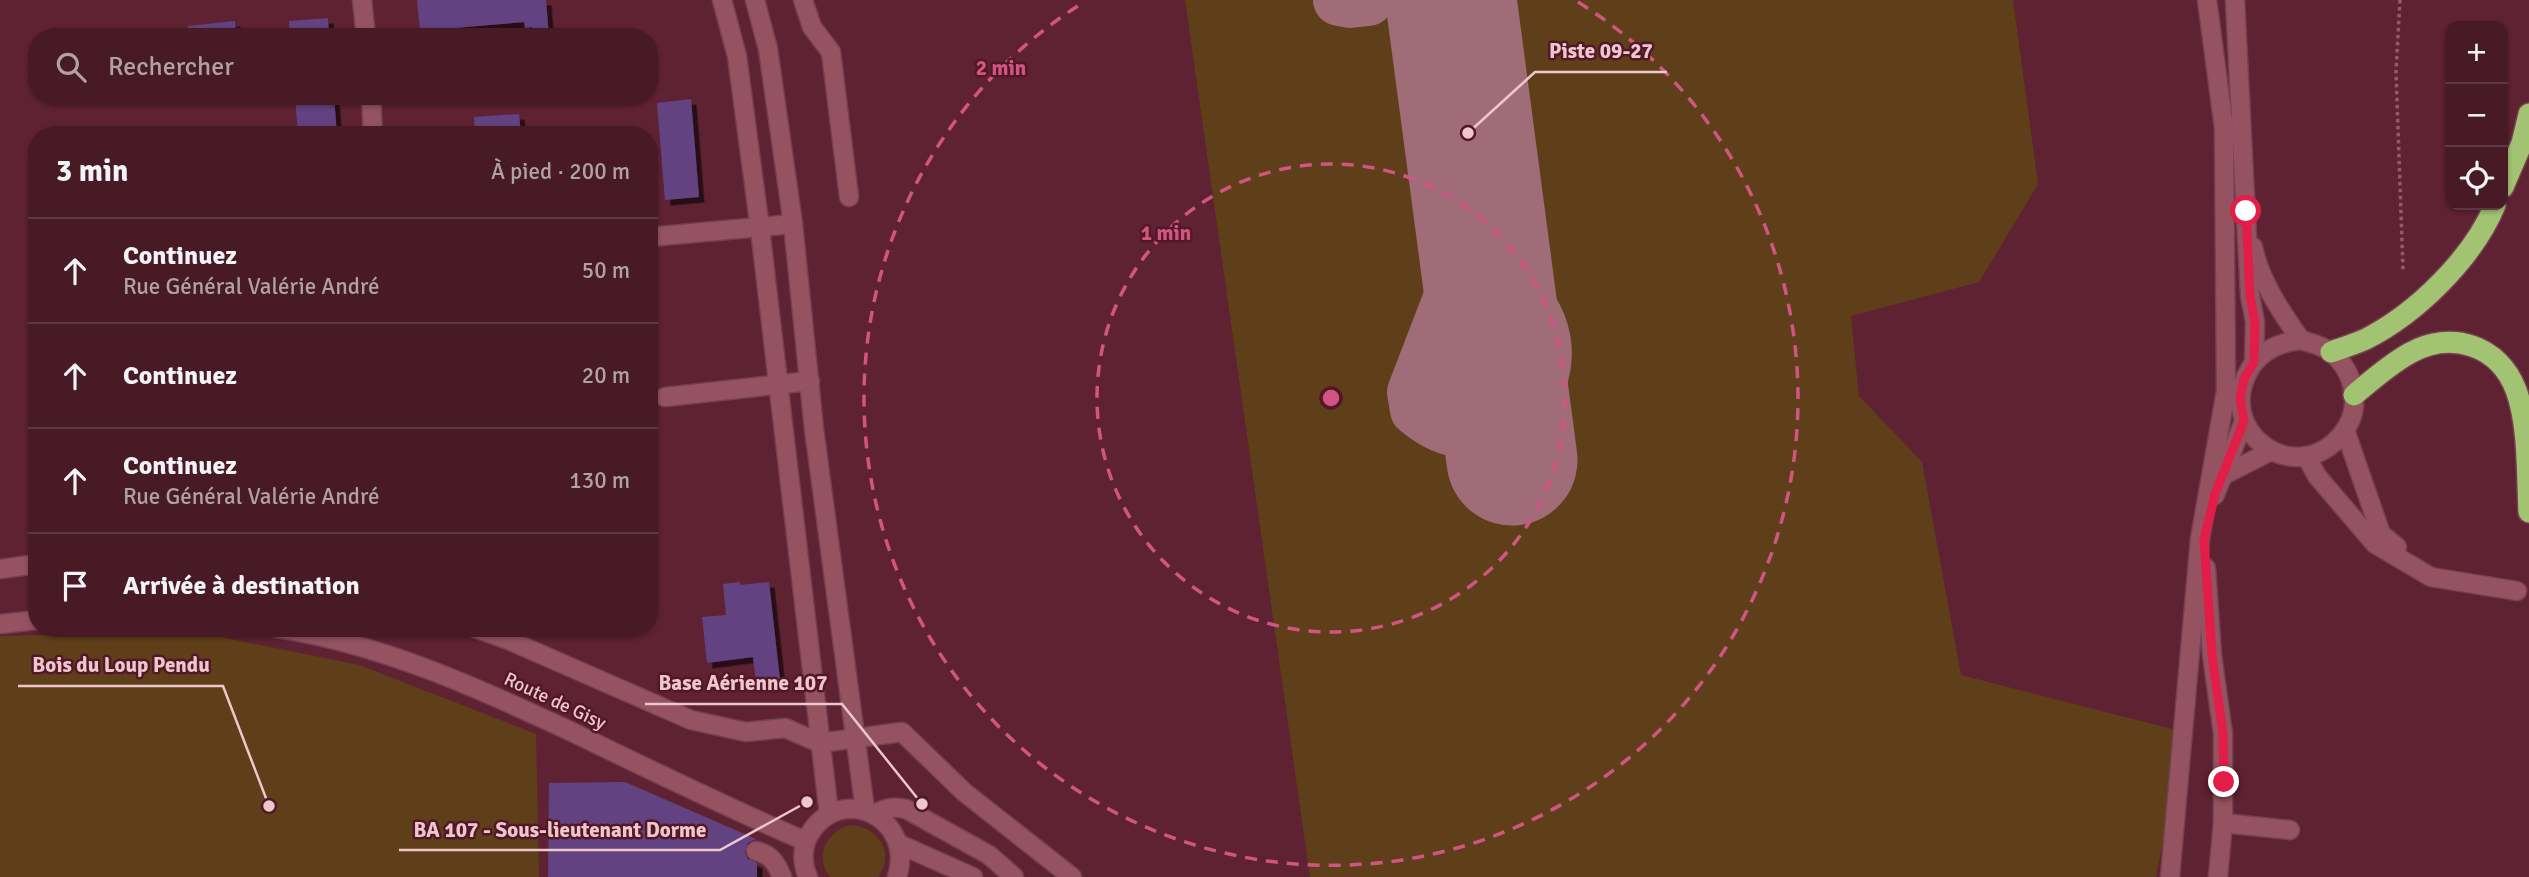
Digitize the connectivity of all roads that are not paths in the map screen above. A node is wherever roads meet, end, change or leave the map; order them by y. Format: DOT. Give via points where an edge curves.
graph roads {
  1 [pos="362,0"];
  2 [pos="722,0"];
  3 [pos="755,0"];
  4 [pos="803,0"];
  5 [pos="2207,0"];
  6 [pos="2235,0"];
  7 [pos="365,28"];
  8 [pos="371,105"];
  9 [pos="2529,114"];
  10 [pos="373,126"];
  11 [pos="2508,175"];
  12 [pos="849,197"];
  13 [pos="2493,210"];
  14 [pos="2246,211"];
  15 [pos="793,225"];
  16 [pos="760,229"];
  17 [pos="658,236"];
  18 [pos="2301,340"];
  19 [pos="2331,352"];
  20 [pos="2254,362"];
  21 [pos="810,381"];
  22 [pos="778,385"];
  23 [pos="2354,395"];
  24 [pos="665,397"];
  25 [pos="2244,421"];
  26 [pos="2346,430"];
  27 [pos="2271,450"];
  28 [pos="2306,456"];
  29 [pos="2224,475"];
  30 [pos="2529,512"];
  31 [pos="28,565"];
  32 [pos="0,569"];
  33 [pos="2431,577"];
  34 [pos="2517,591"];
  35 [pos="28,621"];
  36 [pos="0,624"];
  37 [pos="325,637"];
  38 [pos="500,637"];
  39 [pos="503,637"];
  40 [pos="506,639"];
  41 [pos="855,737"];
  42 [pos="820,743"];
  43 [pos="869,812"];
  44 [pos="829,814"];
  45 [pos="2223,823"];
  46 [pos="2290,830"];
  47 [pos="806,841"];
  48 [pos="900,844"];
  49 [pos="756,851"];
  50 [pos="782,877"];
  51 [pos="808,877"];
  52 [pos="897,877"];
  53 [pos="973,877"];
  54 [pos="1014,877"];
  55 [pos="1072,877"];
  56 [pos="2170,877"];
  57 [pos="2218,877"];
  1 -- 7 [label="street"];
  2 -- 16 [label="street" via="737,56"];
  3 -- 15 [label="street" via="768,49"];
  4 -- 12 [label="street" via="812,26 831,52"];
  5 -- 56 [label="street" via="2224,128 2226,391 2200,539"];
  6 -- 14 [label="street"];
  8 -- 10 [label="street"];
  9 -- 11 [label="highway"];
  13 -- 19 [label="highway" via="2461,260 2415,308 2367,338"];
  14 -- 18 [label="street" via="2263,274"];
  14 -- 20 [label="street"];
  15 -- 16 [label="street"];
  15 -- 21 [label="street"];
  16 -- 17 [label="street"];
  16 -- 22 [label="street"];
  18 -- 19 [label="street"];
  18 -- 20 [label="street" via="2277,345"];
  19 -- 23 [label="street" via="2347,371"];
  20 -- 25 [label="street" via="2240,398"];
  21 -- 22 [label="street"];
  21 -- 41 [label="street"];
  22 -- 24 [label="street"];
  22 -- 42 [label="street"];
  23 -- 26 [label="street"];
  23 -- 30 [label="highway" via="2413,351 2441,342 2480,348 2506,371 2517,390 2525,432"];
  25 -- 27 [label="street" via="2251,434"];
  25 -- 29 [label="street"];
  26 -- 28 [label="street" via="2335,443"];
  26 -- 33 [label="street" via="2381,534"];
  27 -- 28 [label="street"];
  27 -- 29 [label="street"];
  28 -- 33 [label="street" via="2317,476 2375,544"];
  29 -- 45 [label="street" via="2204,540 2223,734"];
  31 -- 32 [label="street"];
  33 -- 34 [label="street"];
  35 -- 36 [label="street"];
  37 -- 47 [label="street, Route de Gisy" via="442,673 495,695"];
  38 -- 40 [label="street"];
  39 -- 40 [label="street"];
  40 -- 42 [label="street" via="691,720 746,733 785,728"];
  41 -- 42 [label="street"];
  41 -- 43 [label="street"];
  41 -- 55 [label="street" via="902,732 964,792"];
  42 -- 44 [label="street"];
  43 -- 44 [label="street"];
  43 -- 48 [label="street" via="892,829"];
  43 -- 54 [label="street" via="906,809 989,855"];
  44 -- 47 [label="street"];
  45 -- 46 [label="street"];
  45 -- 57 [label="street"];
  47 -- 51 [label="street" via="803,854"];
  48 -- 52 [label="street"];
  48 -- 53 [label="street"];
  49 -- 50 [label="street" via="772,858"];
}
